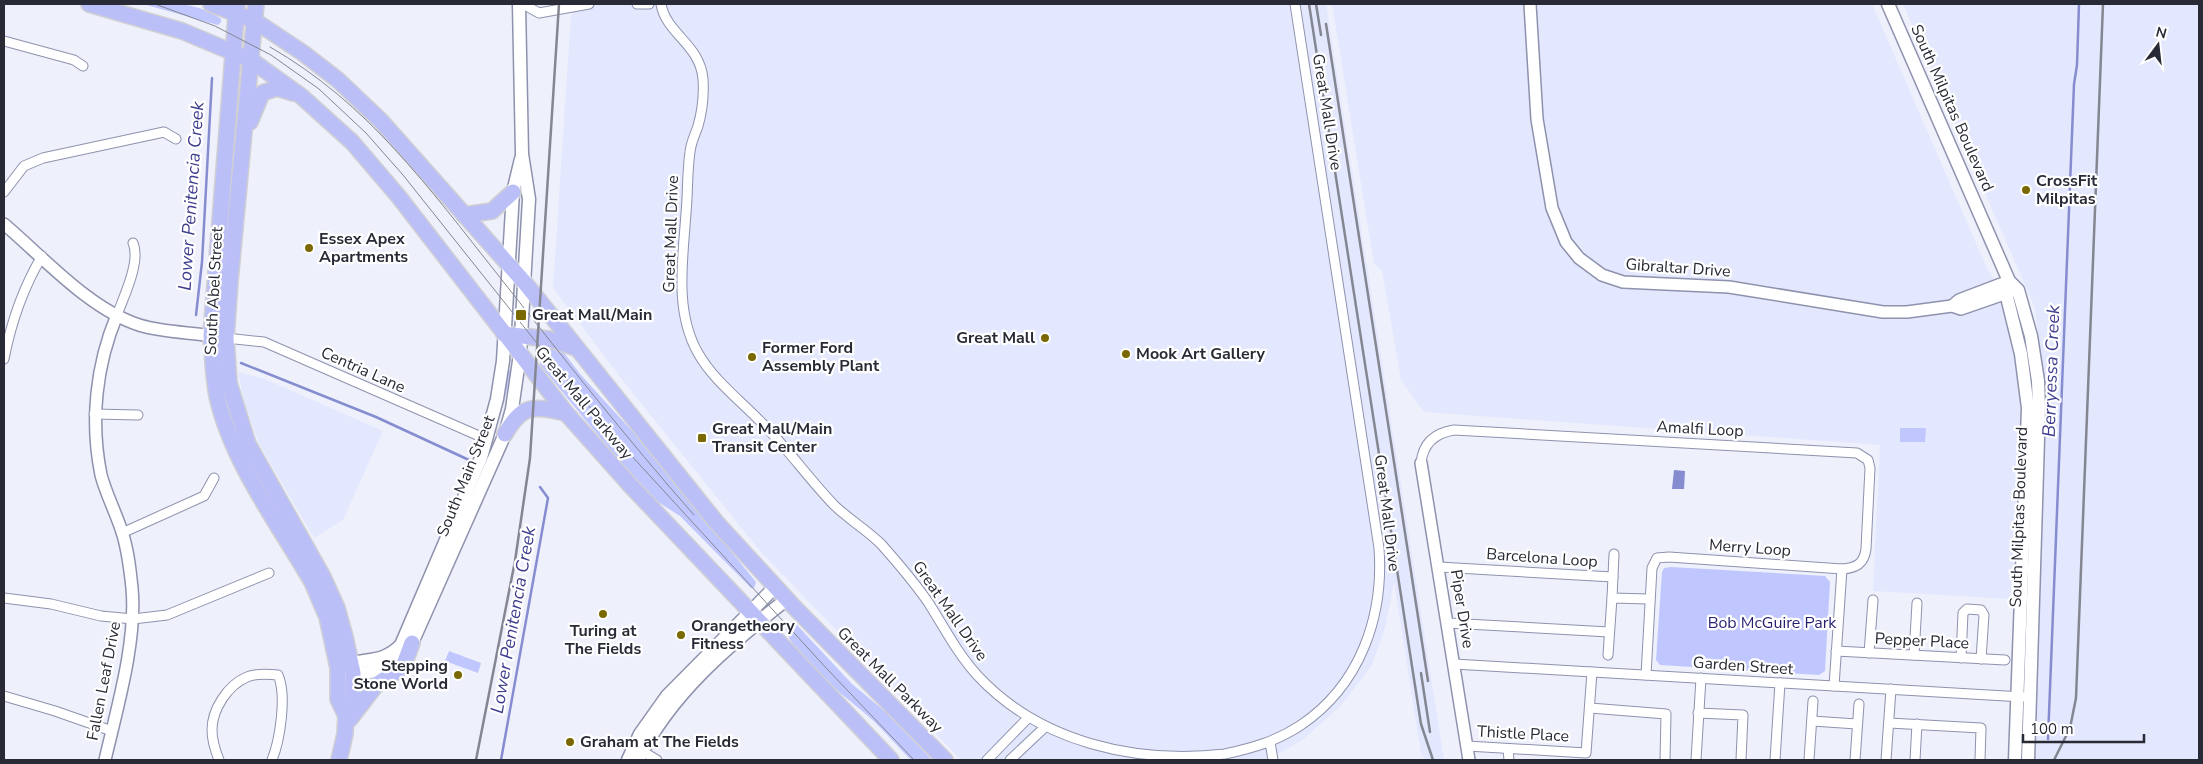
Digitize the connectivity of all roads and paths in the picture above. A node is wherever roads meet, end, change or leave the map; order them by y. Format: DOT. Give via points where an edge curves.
graph roads {
  1 [pos="89,4"];
  2 [pos="211,4"];
  3 [pos="256,4"];
  4 [pos="519,4"];
  5 [pos="523,4"];
  6 [pos="589,4"];
  7 [pos="637,4"];
  8 [pos="649,4"];
  9 [pos="661,4"];
  10 [pos="1295,4"];
  11 [pos="1530,4"];
  12 [pos="1888,4"];
  13 [pos="237,9"];
  14 [pos="255,21"];
  15 [pos="4,41"];
  16 [pos="234,52"];
  17 [pos="251,60"];
  18 [pos="82,66"];
  19 [pos="301,96"];
  20 [pos="176,139"];
  21 [pos="242,147"];
  22 [pos="522,154"];
  23 [pos="4,192"];
  24 [pos="512,192"];
  25 [pos="464,214"];
  26 [pos="4,224"];
  27 [pos="133,243"];
  28 [pos="42,256"];
  29 [pos="508,265"];
  30 [pos="525,283"];
  31 [pos="2011,288"];
  32 [pos="117,315"];
  33 [pos="504,334"];
  34 [pos="521,336"];
  35 [pos="219,337"];
  36 [pos="576,348"];
  37 [pos="520,354"];
  38 [pos="4,359"];
  39 [pos="566,413"];
  40 [pos="94,414"];
  41 [pos="138,415"];
  42 [pos="505,434"];
  43 [pos="486,439"];
  44 [pos="1421,463"];
  45 [pos="214,478"];
  46 [pos="456,531"];
  47 [pos="122,533"];
  48 [pos="1614,554"];
  49 [pos="1439,567"];
  50 [pos="1842,569"];
  51 [pos="269,573"];
  52 [pos="1613,577"];
  53 [pos="775,587"];
  54 [pos="4,598"];
  55 [pos="1612,598"];
  56 [pos="787,599"];
  57 [pos="1650,599"];
  58 [pos="1873,600"];
  59 [pos="1917,603"];
  60 [pos="755,616"];
  61 [pos="132,618"];
  62 [pos="1448,623"];
  63 [pos="1610,632"];
  64 [pos="412,643"];
  65 [pos="1836,651"];
  66 [pos="1869,653"];
  67 [pos="1608,655"];
  68 [pos="1914,655"];
  69 [pos="1961,658"];
  70 [pos="1981,659"];
  71 [pos="2005,660"];
  72 [pos="1454,664"];
  73 [pos="347,668"];
  74 [pos="1592,672"];
  75 [pos="1646,675"];
  76 [pos="1701,678"];
  77 [pos="1780,683"];
  78 [pos="1834,686"];
  79 [pos="1891,689"];
  80 [pos="4,696"];
  81 [pos="2024,697"];
  82 [pos="1813,701"];
  83 [pos="1859,704"];
  84 [pos="1590,708"];
  85 [pos="1698,713"];
  86 [pos="1028,718"];
  87 [pos="345,721"];
  88 [pos="1812,721"];
  89 [pos="1888,723"];
  90 [pos="1857,724"];
  91 [pos="1917,724"];
  92 [pos="1045,727"];
  93 [pos="112,731"];
  94 [pos="1270,742"];
  95 [pos="1467,746"];
  96 [pos="1508,748"];
  97 [pos="640,756"];
  98 [pos="106,760"];
  99 [pos="219,760"];
  100 [pos="272,760"];
  101 [pos="338,760"];
  102 [pos="628,760"];
  103 [pos="657,760"];
  104 [pos="891,760"];
  105 [pos="945,760"];
  106 [pos="986,760"];
  107 [pos="1010,760"];
  108 [pos="1272,760"];
  109 [pos="1469,760"];
  110 [pos="1509,760"];
  111 [pos="1665,760"];
  112 [pos="1696,760"];
  113 [pos="1741,760"];
  114 [pos="1775,760"];
  115 [pos="1809,760"];
  116 [pos="1855,760"];
  117 [pos="1886,760"];
  118 [pos="1915,760"];
  119 [pos="1980,760"];
  120 [pos="2015,760"];
  121 [pos="2028,760"];
  1 -- 16 [label="main road, Great Mall Parkway" via="182,32"];
  2 -- 13 [label="main road, Great Mall Parkway"];
  3 -- 14 [label="main road, South Abel Street"];
  4 -- 22 [label="main road, South Main Street"];
  5 -- 6 [label="street" via="539,13"];
  7 -- 8 [label="street"];
  9 -- 86 [label="street, Great Mall Drive" via="664,16 694,51 702,76 700,116 689,154 682,269 686,314 698,352 707,366 765,425 836,506 873,537 900,566 980,678"];
  10 -- 94 [label="street, Great Mall Drive" via="1377,536 1380,582 1368,640 1345,682 1318,712 1294,730"];
  11 -- 31 [label="street, Gibraltar Drive" via="1537,119 1552,208 1574,253 1602,275 1643,284 1730,287 1873,311 1907,312 1952,306 1958,300"];
  12 -- 31 [label="main road, South Milpitas Boulevard"];
  13 -- 14 [label="main road, Great Mall Parkway"];
  13 -- 16 [label="main road, South Abel Street"];
  14 -- 17 [label="main road, South Abel Street"];
  14 -- 25 [label="main road, Great Mall Parkway" via="338,80 399,141"];
  15 -- 18 [label="street" via="74,60"];
  16 -- 17 [label="main road, Great Mall Parkway"];
  16 -- 35 [label="main road, South Abel Street"];
  17 -- 19 [label="main road, Great Mall Parkway"];
  17 -- 21 [label="main road, South Abel Street"];
  19 -- 21 [label="main road" via="277,88 262,93"];
  19 -- 33 [label="main road, Great Mall Parkway" via="352,142 399,197"];
  20 -- 23 [label="street" via="164,132 43,158 24,166"];
  21 -- 35 [label="main road, South Abel Street"];
  22 -- 24 [label="main road, South Main Street"];
  22 -- 30 [label="main road, South Main Street" via="529,199"];
  24 -- 25 [label="main road" via="492,211"];
  24 -- 29 [label="main road, South Main Street"];
  25 -- 29 [label="main road, Great Mall Parkway"];
  26 -- 28 [label="street"];
  27 -- 32 [label="street" via="136,251 133,268"];
  28 -- 32 [label="street" via="68,282"];
  28 -- 38 [label="street" via="21,298"];
  29 -- 30 [label="main road, Great Mall Parkway"];
  29 -- 33 [label="main road, South Main Street"];
  30 -- 34 [label="main road, South Main Street"];
  30 -- 36 [label="main road, Great Mall Parkway"];
  31 -- 81 [label="main road, South Milpitas Boulevard" via="2028,408"];
  32 -- 35 [label="street" via="159,330"];
  32 -- 40 [label="street, Fallen Leaf Drive" via="104,354"];
  33 -- 34 [label="main road"];
  33 -- 37 [label="main road, Great Mall Parkway"];
  33 -- 43 [label="main road, South Main Street" via="497,399"];
  34 -- 36 [label="main road" via="549,339"];
  34 -- 37 [label="main road, South Main Street"];
  35 -- 43 [label="street, Centria Lane" via="264,342"];
  35 -- 73 [label="main road, South Abel Street" via="248,474 293,536"];
  36 -- 53 [label="main road, Great Mall Parkway" via="710,514"];
  37 -- 39 [label="main road, Great Mall Parkway"];
  37 -- 42 [label="main road, South Main Street"];
  39 -- 42 [label="main road" via="542,408 524,410 514,418"];
  39 -- 60 [label="main road, Great Mall Parkway"];
  40 -- 41 [label="street"];
  40 -- 47 [label="street, Fallen Leaf Drive" via="102,476"];
  42 -- 46 [label="main road, South Main Street"];
  43 -- 46 [label="main road, South Main Street"];
  44 -- 49 [label="street, Piper Drive"];
  44 -- 50 [label="street, Amalfi Loop" via="1429,441 1438,434 1454,430 1857,453 1868,460 1870,468 1865,555 1860,564"];
  45 -- 47 [label="street" via="204,496"];
  46 -- 64 [label="main road, South Main Street"];
  46 -- 73 [label="main road, South Main Street" via="400,644 385,657"];
  47 -- 61 [label="street, Fallen Leaf Drive" via="130,567"];
  48 -- 52 [label="street"];
  49 -- 52 [label="street, Barcelona Loop"];
  49 -- 62 [label="street, Piper Drive"];
  50 -- 57 [label="street, Merry Loop" via="1657,558 1652,568"];
  50 -- 65 [label="street"];
  51 -- 61 [label="street" via="167,615"];
  52 -- 55 [label="street"];
  53 -- 56 [label="main road, Great Mall Parkway"];
  53 -- 60 [label="main road"];
  54 -- 61 [label="street" via="51,604 101,616"];
  55 -- 57 [label="street"];
  55 -- 63 [label="street"];
  56 -- 60 [label="main road"];
  56 -- 105 [label="main road, Great Mall Parkway"];
  57 -- 75 [label="street, Merry Loop"];
  58 -- 66 [label="street"];
  59 -- 68 [label="street"];
  60 -- 97 [label="main road" via="747,630 679,697"];
  60 -- 102 [label="main road" via="667,696 640,734"];
  60 -- 104 [label="main road, Great Mall Parkway"];
  61 -- 93 [label="street, Fallen Leaf Drive"];
  62 -- 63 [label="street"];
  62 -- 72 [label="street, Piper Drive"];
  63 -- 67 [label="street"];
  64 -- 73 [label="main road, South Main Street" via="391,665 372,672"];
  64 -- 87 [label="main road" via="403,667 368,692 364,702"];
  65 -- 66 [label="street, Pepper Place"];
  65 -- 78 [label="street"];
  66 -- 68 [label="street, Pepper Place"];
  68 -- 69 [label="street, Pepper Place"];
  69 -- 70 [label="street, Pepper Place"];
  69 -- 70 [label="street" via="1963,613 1967,609 1981,610 1984,615"];
  70 -- 71 [label="street, Pepper Place"];
  72 -- 74 [label="street, Garden Street"];
  72 -- 95 [label="street, Piper Drive"];
  73 -- 87 [label="main road" via="338,699"];
  74 -- 75 [label="street, Garden Street"];
  74 -- 84 [label="street, Thistle Place"];
  75 -- 76 [label="street, Garden Street"];
  76 -- 77 [label="street, Garden Street"];
  76 -- 85 [label="street"];
  77 -- 78 [label="street, Garden Street"];
  77 -- 114 [label="street"];
  78 -- 79 [label="street, Garden Street"];
  79 -- 81 [label="street, Garden Street"];
  79 -- 89 [label="street"];
  80 -- 93 [label="street"];
  81 -- 120 [label="main road, South Milpitas Boulevard"];
  81 -- 121 [label="main road, South Milpitas Boulevard"];
  82 -- 88 [label="street"];
  83 -- 90 [label="street"];
  84 -- 96 [label="street, Thistle Place" via="1586,753"];
  84 -- 111 [label="street" via="1666,714"];
  85 -- 112 [label="street"];
  85 -- 113 [label="street" via="1743,715"];
  86 -- 92 [label="street, Great Mall Drive"];
  86 -- 106 [label="street"];
  87 -- 101 [label="main road"];
  88 -- 90 [label="street"];
  88 -- 115 [label="street"];
  89 -- 91 [label="street"];
  89 -- 117 [label="street"];
  90 -- 116 [label="street"];
  91 -- 118 [label="street"];
  91 -- 119 [label="street" via="1981,728"];
  92 -- 94 [label="street, Great Mall Drive" via="1093,748 1148,758 1210,756"];
  92 -- 107 [label="street"];
  93 -- 98 [label="street, Fallen Leaf Drive"];
  94 -- 108 [label="street"];
  95 -- 96 [label="street, Thistle Place"];
  95 -- 109 [label="street, Piper Drive"];
  96 -- 110 [label="street"];
  97 -- 103 [label="street"];
  99 -- 100 [label="street" via="213,744 215,712 234,686 248,676 265,674 278,675 282,684 280,726"];
}
